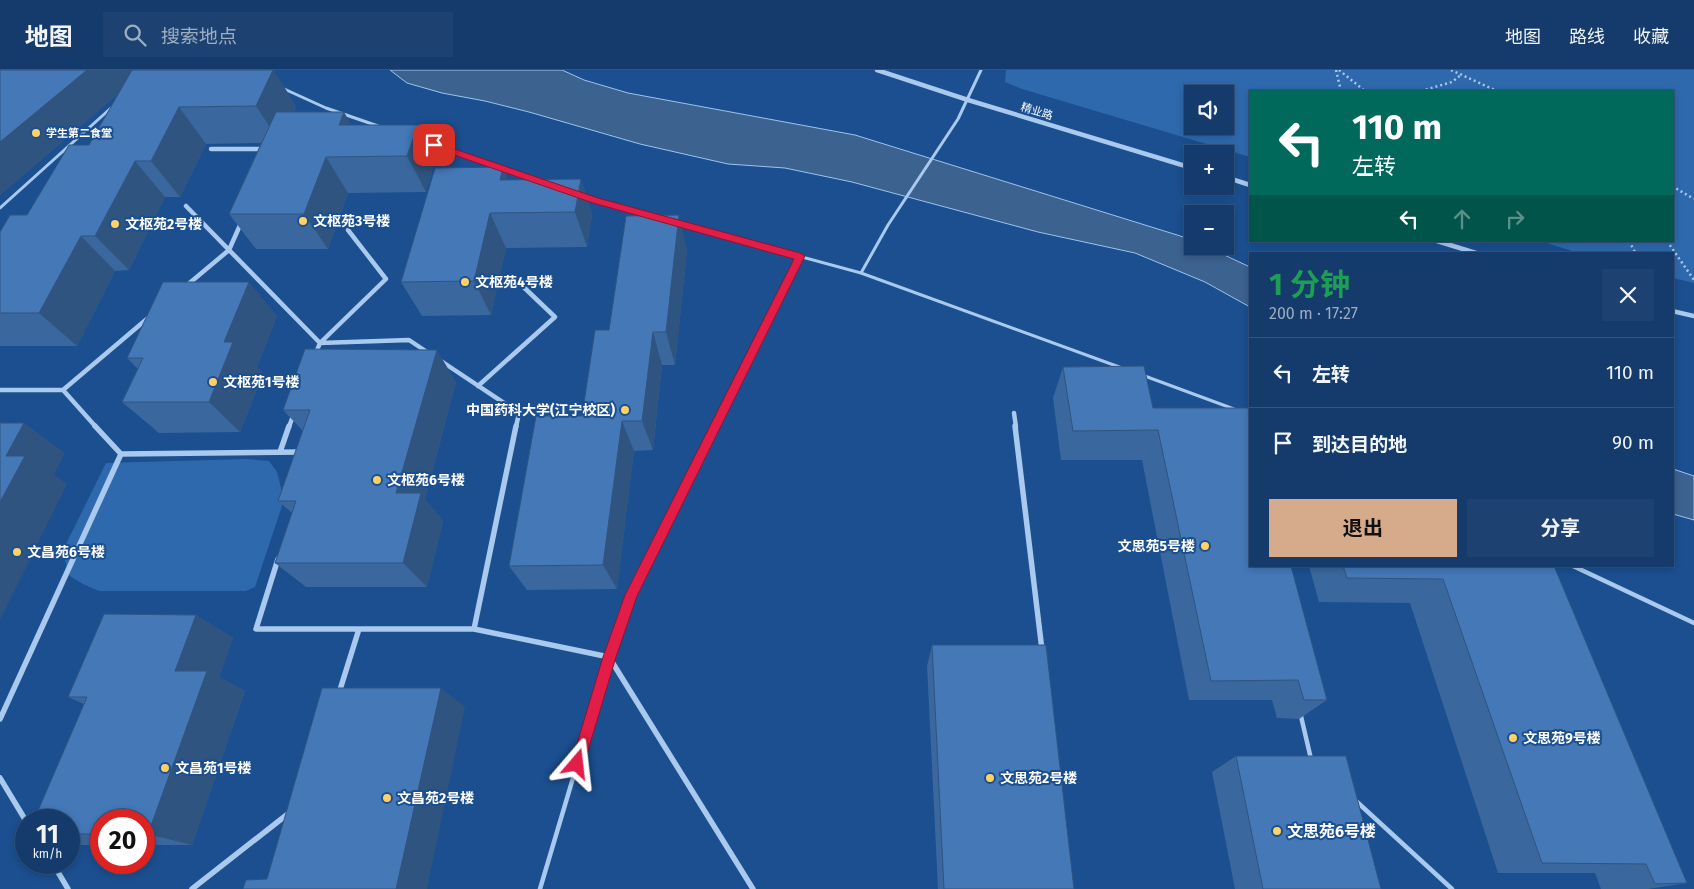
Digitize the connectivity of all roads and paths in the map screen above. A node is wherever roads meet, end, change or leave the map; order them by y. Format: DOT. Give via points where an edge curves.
graph roads {
  1 [pos="877,70"];
  2 [pos="981,70"];
  3 [pos="1338,70"];
  4 [pos="1451,70"];
  5 [pos="1461,75"];
  6 [pos="275,85"];
  7 [pos="1340,90"];
  8 [pos="1364,90"];
  9 [pos="1424,90"];
  10 [pos="1495,90"];
  11 [pos="968,100"];
  12 [pos="117,103"];
  13 [pos="958,119"];
  14 [pos="382,127"];
  15 [pos="419,140"];
  16 [pos="211,149"];
  17 [pos="274,150"];
  18 [pos="1184,166"];
  19 [pos="1234,180"];
  20 [pos="540,181"];
  21 [pos="1249,185"];
  22 [pos="1674,187"];
  23 [pos="578,194"];
  24 [pos="1694,199"];
  25 [pos="186,206"];
  26 [pos="0,208"];
  27 [pos="244,217"];
  28 [pos="661,218"];
  29 [pos="670,221"];
  30 [pos="348,230"];
  31 [pos="1440,242"];
  32 [pos="1668,242"];
  33 [pos="229,250"];
  34 [pos="1472,252"];
  35 [pos="800,256"];
  36 [pos="861,273"];
  37 [pos="512,276"];
  38 [pos="1694,280"];
  39 [pos="184,288"];
  40 [pos="1674,311"];
  41 [pos="153,314"];
  42 [pos="1694,316"];
  43 [pos="320,343"];
  44 [pos="313,361"];
  45 [pos="1124,368"];
  46 [pos="1134,372"];
  47 [pos="478,386"];
  48 [pos="0,390"];
  49 [pos="62,390"];
  50 [pos="296,406"];
  51 [pos="1227,406"];
  52 [pos="1242,413"];
  53 [pos="1014,414"];
  54 [pos="1230,415"];
  55 [pos="280,452"];
  56 [pos="304,452"];
  57 [pos="121,454"];
  58 [pos="280,554"];
  59 [pos="1575,567"];
  60 [pos="1694,623"];
  61 [pos="359,629"];
  62 [pos="474,629"];
  63 [pos="609,657"];
  64 [pos="1043,661"];
  65 [pos="1298,702"];
  66 [pos="336,704"];
  67 [pos="0,719"];
  68 [pos="1312,760"];
  69 [pos="0,778"];
  70 [pos="1354,799"];
  71 [pos="19,809"];
  72 [pos="291,810"];
  73 [pos="59,874"];
  74 [pos="68,889"];
  75 [pos="192,889"];
  76 [pos="540,889"];
  77 [pos="753,889"];
  78 [pos="1452,889"];
  1 -- 11 [label="street, 精业路"];
  2 -- 11 [label="lane"];
  3 -- 7 [label="path"];
  3 -- 8 [label="path"];
  4 -- 5 [label="path"];
  5 -- 9 [label="path" via="1452,82"];
  5 -- 10 [label="path"];
  6 -- 14 [label="lane" via="326,108"];
  11 -- 13 [label="lane"];
  11 -- 18 [label="street, 精业路"];
  12 -- 26 [label="lane"];
  13 -- 36 [label="lane"];
  15 -- 20 [label="lane"];
  16 -- 17 [label="street"];
  19 -- 21 [label="street"];
  22 -- 24 [label="path"];
  23 -- 28 [label="lane"];
  25 -- 33 [label="street"];
  27 -- 33 [label="street"];
  29 -- 35 [label="lane"];
  30 -- 43 [label="street" via="386,279"];
  31 -- 34 [label="street"];
  32 -- 38 [label="path"];
  33 -- 39 [label="street"];
  33 -- 43 [label="street"];
  35 -- 36 [label="lane"];
  35 -- 63 [label="lane" via="631,595"];
  36 -- 45 [label="lane"];
  37 -- 47 [label="street" via="555,317"];
  40 -- 42 [label="street"];
  41 -- 49 [label="street"];
  43 -- 44 [label="street"];
  43 -- 47 [label="street" via="409,340"];
  46 -- 51 [label="lane"];
  47 -- 62 [label="street" via="518,412"];
  48 -- 49 [label="street"];
  49 -- 57 [label="street"];
  50 -- 55 [label="street"];
  51 -- 52 [label="lane"];
  51 -- 54 [label="lane"];
  53 -- 64 [label="street"];
  55 -- 56 [label="street"];
  55 -- 57 [label="street"];
  57 -- 67 [label="street"];
  58 -- 61 [label="street" via="256,629"];
  59 -- 60 [label="lane"];
  61 -- 62 [label="street"];
  61 -- 66 [label="street"];
  62 -- 63 [label="street"];
  63 -- 76 [label="lane"];
  63 -- 77 [label="street"];
  65 -- 68 [label="lane"];
  69 -- 71 [label="street"];
  70 -- 78 [label="lane"];
  72 -- 75 [label="street"];
  73 -- 74 [label="street"];
}
